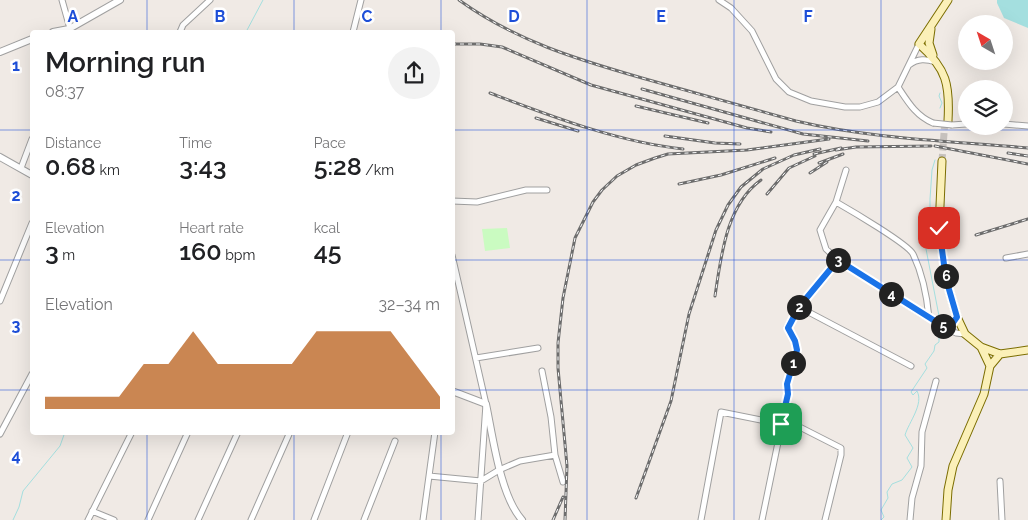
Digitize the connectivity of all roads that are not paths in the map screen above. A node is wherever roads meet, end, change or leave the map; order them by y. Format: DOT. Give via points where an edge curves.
graph roads {
  1 [pos="62,0"];
  2 [pos="120,0"];
  3 [pos="210,0"];
  4 [pos="361,0"];
  5 [pos="719,0"];
  6 [pos="948,0"];
  7 [pos="933,24"];
  8 [pos="70,30"];
  9 [pos="72,30"];
  10 [pos="181,30"];
  11 [pos="354,30"];
  12 [pos="30,40"];
  13 [pos="919,44"];
  14 [pos="0,52"];
  15 [pos="936,62"];
  16 [pos="907,67"];
  17 [pos="898,87"];
  18 [pos="949,122"];
  19 [pos="958,123"];
  20 [pos="1013,125"];
  21 [pos="1028,126"];
  22 [pos="30,144"];
  23 [pos="0,158"];
  24 [pos="943,160"];
  25 [pos="21,168"];
  26 [pos="846,170"];
  27 [pos="30,174"];
  28 [pos="547,190"];
  29 [pos="455,201"];
  30 [pos="836,202"];
  31 [pos="30,228"];
  32 [pos="1028,254"];
  33 [pos="1006,258"];
  34 [pos="838,260"];
  35 [pos="455,268"];
  36 [pos="0,301"];
  37 [pos="799,307"];
  38 [pos="957,317"];
  39 [pos="929,318"];
  40 [pos="946,328"];
  41 [pos="965,334"];
  42 [pos="981,347"];
  43 [pos="538,348"];
  44 [pos="1028,350"];
  45 [pos="1000,354"];
  46 [pos="476,358"];
  47 [pos="911,366"];
  48 [pos="990,366"];
  49 [pos="542,371"];
  50 [pos="30,378"];
  51 [pos="936,381"];
  52 [pos="455,393"];
  53 [pos="486,404"];
  54 [pos="782,421"];
  55 [pos="0,434"];
  56 [pos="130,435"];
  57 [pos="187,435"];
  58 [pos="237,435"];
  59 [pos="289,435"];
  60 [pos="347,435"];
  61 [pos="435,435"];
  62 [pos="396,441"];
  63 [pos="555,455"];
  64 [pos="500,470"];
  65 [pos="429,476"];
  66 [pos="481,481"];
  67 [pos="1000,481"];
  68 [pos="562,482"];
  69 [pos="92,511"];
  70 [pos="88,520"];
  71 [pos="114,520"];
  72 [pos="148,520"];
  73 [pos="198,520"];
  74 [pos="251,520"];
  75 [pos="314,520"];
  76 [pos="364,520"];
  77 [pos="423,520"];
  78 [pos="478,520"];
  79 [pos="522,520"];
  80 [pos="701,520"];
  81 [pos="762,520"];
  82 [pos="825,520"];
  83 [pos="910,520"];
  84 [pos="946,520"];
  85 [pos="1002,520"];
  1 -- 8 [label="street"];
  2 -- 9 [label="street"];
  3 -- 10 [label="street"];
  4 -- 11 [label="street"];
  5 -- 17 [label="street" via="731,8 752,32 776,79 790,92 812,101 860,107 878,102"];
  6 -- 7 [label="main road"];
  7 -- 13 [label="main road"];
  7 -- 15 [label="main road" via="929,42"];
  12 -- 14 [label="street"];
  13 -- 15 [label="main road"];
  13 -- 16 [label="street"];
  15 -- 16 [label="street" via="915,60"];
  15 -- 18 [label="main road" via="947,82"];
  16 -- 17 [label="street"];
  17 -- 18 [label="street, bridge" via="919,116 933,123"];
  18 -- 19 [label="street"];
  20 -- 21 [label="street"];
  22 -- 25 [label="street"];
  23 -- 25 [label="street"];
  24 -- 38 [label="main road" via="939,228 946,279"];
  25 -- 27 [label="street"];
  26 -- 30 [label="street"];
  28 -- 29 [label="street" via="526,190 477,202"];
  30 -- 34 [label="street" via="820,230 826,249"];
  30 -- 39 [label="street" via="912,253 924,282"];
  31 -- 36 [label="street"];
  32 -- 33 [label="street"];
  34 -- 37 [label="street"];
  34 -- 39 [label="street"];
  35 -- 46 [label="street"];
  37 -- 47 [label="street"];
  37 -- 54 [label="street" via="788,328 797,350 787,384"];
  38 -- 40 [label="street"];
  38 -- 41 [label="main road"];
  39 -- 40 [label="street"];
  40 -- 41 [label="street"];
  41 -- 42 [label="main road"];
  42 -- 45 [label="main road"];
  42 -- 48 [label="main road"];
  43 -- 46 [label="street"];
  44 -- 45 [label="main road"];
  45 -- 48 [label="main road"];
  46 -- 53 [label="street"];
  48 -- 84 [label="main road" via="984,394 953,466"];
  49 -- 63 [label="street"];
  50 -- 55 [label="street"];
  51 -- 83 [label="street" via="922,432 921,466"];
  52 -- 53 [label="street"];
  53 -- 64 [label="street"];
  53 -- 66 [label="street"];
  54 -- 80 [label="street" via="720,412"];
  54 -- 81 [label="street"];
  54 -- 82 [label="street" via="841,448"];
  56 -- 69 [label="street"];
  57 -- 72 [label="street"];
  58 -- 73 [label="street"];
  59 -- 74 [label="street"];
  60 -- 75 [label="street"];
  61 -- 65 [label="street"];
  62 -- 76 [label="street"];
  63 -- 64 [label="street" via="520,460"];
  63 -- 68 [label="street"];
  64 -- 66 [label="street"];
  64 -- 79 [label="street" via="515,512"];
  65 -- 66 [label="street"];
  65 -- 77 [label="street"];
  66 -- 78 [label="street"];
  67 -- 85 [label="street"];
  69 -- 70 [label="street"];
  69 -- 71 [label="street"];
}
